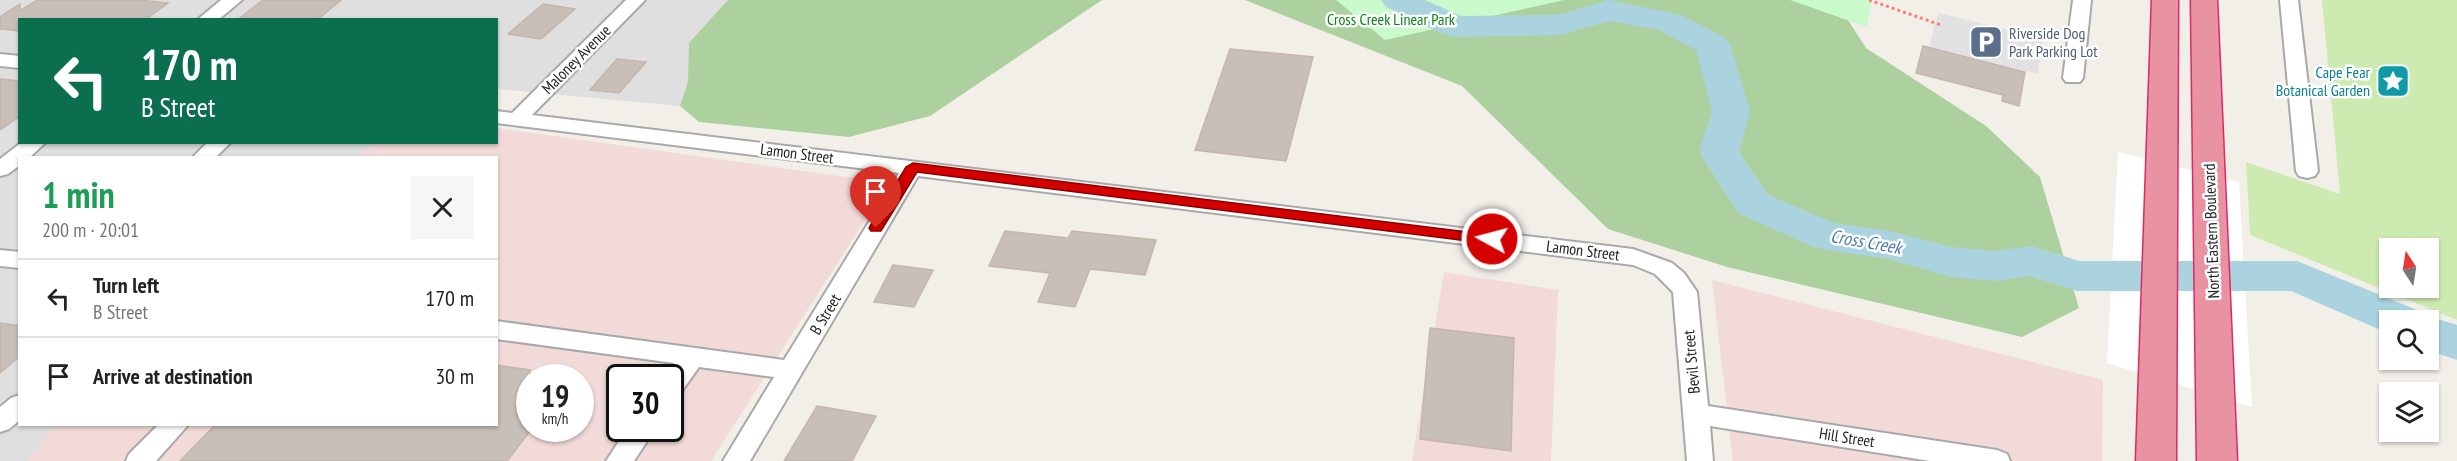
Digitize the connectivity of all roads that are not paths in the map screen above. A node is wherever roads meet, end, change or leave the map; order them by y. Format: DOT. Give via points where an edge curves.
graph roads {
  1 [pos="233,0"];
  2 [pos="636,0"];
  3 [pos="2082,0"];
  4 [pos="2165,0"];
  5 [pos="2204,0"];
  6 [pos="2289,0"];
  7 [pos="209,18"];
  8 [pos="0,60"];
  9 [pos="18,62"];
  10 [pos="2073,78"];
  11 [pos="507,118"];
  12 [pos="33,144"];
  13 [pos="219,144"];
  14 [pos="204,156"];
  15 [pos="913,167"];
  16 [pos="0,169"];
  17 [pos="2307,171"];
  18 [pos="0,258"];
  19 [pos="18,260"];
  20 [pos="1666,270"];
  21 [pos="498,330"];
  22 [pos="692,357"];
  23 [pos="684,368"];
  24 [pos="791,370"];
  25 [pos="18,407"];
  26 [pos="1696,414"];
  27 [pos="0,422"];
  28 [pos="175,426"];
  29 [pos="633,442"];
  30 [pos="139,461"];
  31 [pos="619,461"];
  32 [pos="736,461"];
  33 [pos="1700,461"];
  34 [pos="1997,461"];
  35 [pos="2156,461"];
  36 [pos="2217,461"];
  1 -- 7 [label="street"];
  2 -- 11 [label="street, Maloney Avenue"];
  3 -- 10 [label="street"];
  4 -- 35 [label="highway"];
  5 -- 36 [label="highway, North Eastern Boulevard"];
  6 -- 17 [label="street"];
  8 -- 9 [label="street"];
  11 -- 15 [label="street, Lamon Street"];
  12 -- 16 [label="street"];
  13 -- 14 [label="street"];
  15 -- 20 [label="street, Lamon Street" via="1633,257"];
  15 -- 24 [label="street, B Street"];
  18 -- 19 [label="street"];
  20 -- 26 [label="street, Bevil Street" via="1679,280 1685,292"];
  21 -- 22 [label="street"];
  22 -- 23 [label="street"];
  22 -- 24 [label="street"];
  24 -- 32 [label="street, B Street"];
  25 -- 27 [label="street"];
  26 -- 33 [label="street, Bevil Street"];
  26 -- 34 [label="street, Hill Street"];
  28 -- 30 [label="street"];
  29 -- 31 [label="street"];
}
